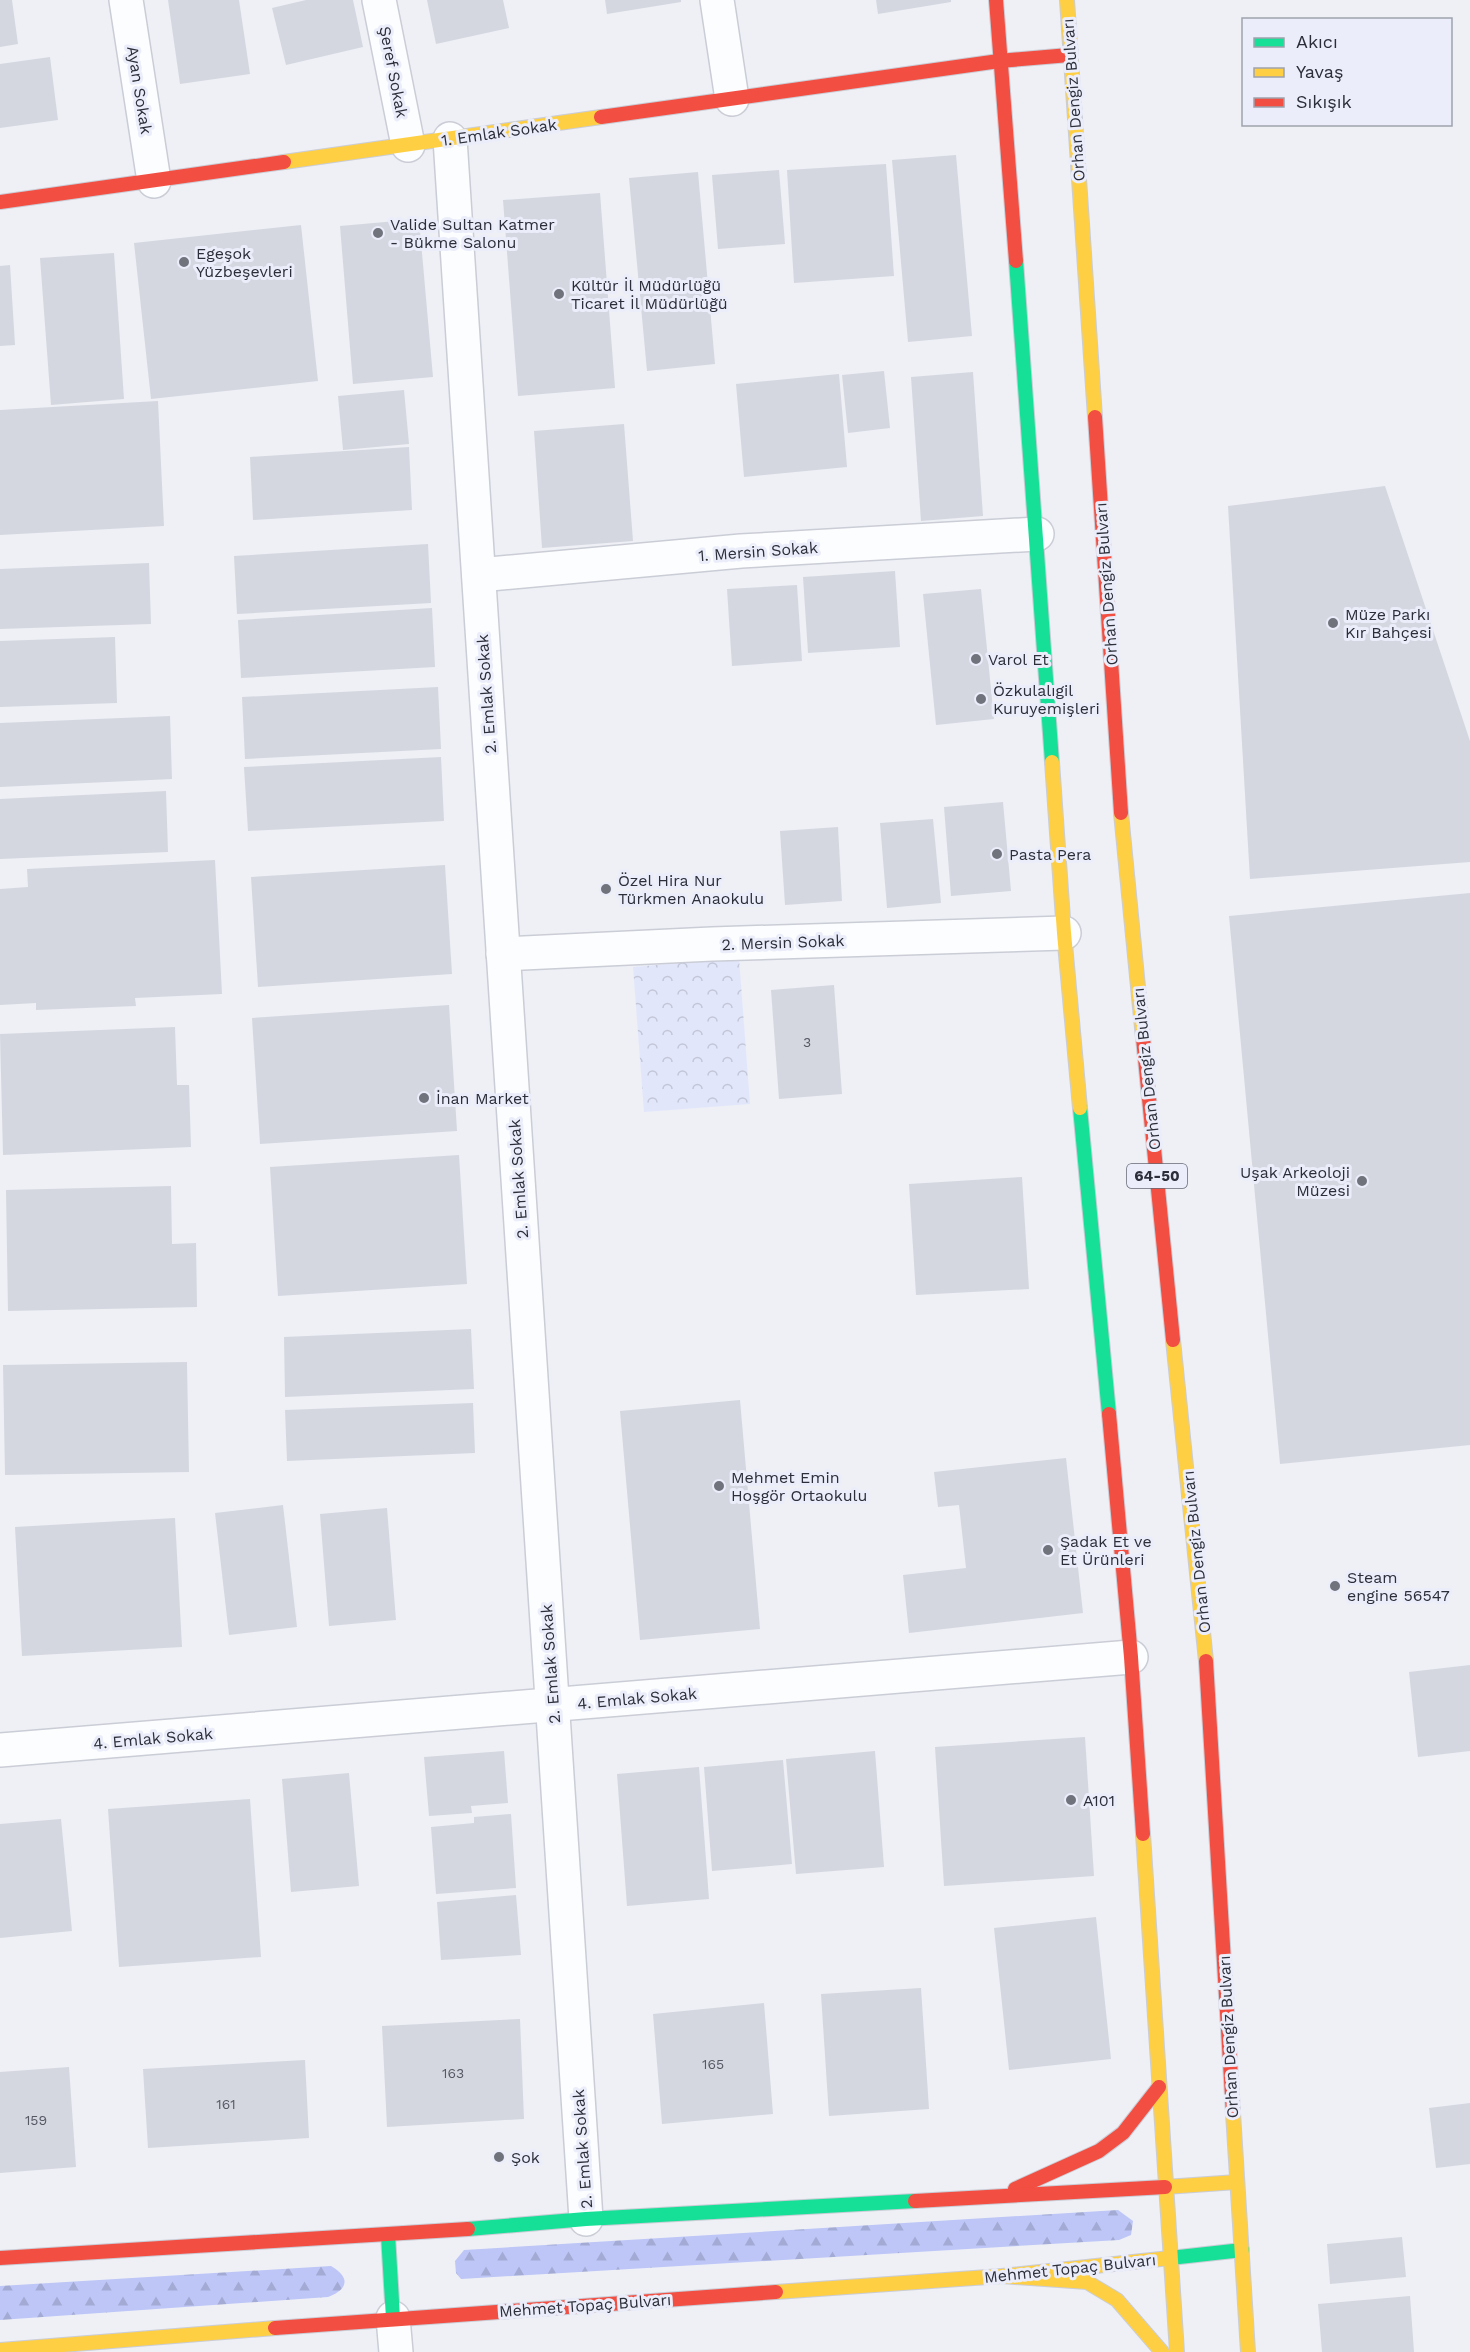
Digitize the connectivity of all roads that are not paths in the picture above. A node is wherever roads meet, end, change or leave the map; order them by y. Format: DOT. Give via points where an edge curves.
graph roads {
  1 [pos="126,0"];
  2 [pos="379,0"];
  3 [pos="717,0"];
  4 [pos="996,0"];
  5 [pos="1067,0"];
  6 [pos="1070,55"];
  7 [pos="999,62"];
  8 [pos="732,99"];
  9 [pos="450,139"];
  10 [pos="408,145"];
  11 [pos="154,181"];
  12 [pos="0,202"];
  13 [pos="1037,534"];
  14 [pos="479,575"];
  15 [pos="1064,933"];
  16 [pos="503,954"];
  17 [pos="1131,1657"];
  18 [pos="552,1705"];
  19 [pos="0,1742"];
  20 [pos="1159,2087"];
  21 [pos="1237,2182"];
  22 [pos="1165,2187"];
  23 [pos="996,2198"];
  24 [pos="586,2218"];
  25 [pos="388,2235"];
  26 [pos="1242,2250"];
  27 [pos="0,2258"];
  28 [pos="1170,2258"];
  29 [pos="1002,2276"];
  30 [pos="393,2318"];
  31 [pos="0,2350"];
  32 [pos="396,2352"];
  33 [pos="1162,2352"];
  34 [pos="1177,2352"];
  35 [pos="1248,2352"];
  1 -- 11 [label="street, Ayan Sokak"];
  2 -- 10 [label="street, Şeref Sokak"];
  3 -- 8 [label="street"];
  4 -- 7 [label="main road"];
  5 -- 6 [label="main road, Orhan Dengiz Bulvarı / 64-50"];
  6 -- 7 [label="main road, 1. Emlak Sokak"];
  6 -- 21 [label="main road, Orhan Dengiz Bulvarı / 64-50" via="1125,867 1205,1648"];
  7 -- 8 [label="main road, 1. Emlak Sokak"];
  7 -- 13 [label="main road"];
  8 -- 9 [label="main road, 1. Emlak Sokak"];
  9 -- 10 [label="main road, 1. Emlak Sokak"];
  9 -- 14 [label="street, 2. Emlak Sokak"];
  10 -- 11 [label="main road, 1. Emlak Sokak"];
  11 -- 12 [label="main road, 1. Emlak Sokak"];
  13 -- 14 [label="street, 1. Mersin Sokak" via="741,551"];
  13 -- 15 [label="main road"];
  14 -- 16 [label="street, 2. Emlak Sokak"];
  15 -- 16 [label="street, 2. Mersin Sokak"];
  15 -- 17 [label="main road"];
  16 -- 18 [label="street, 2. Emlak Sokak"];
  17 -- 18 [label="street, 4. Emlak Sokak"];
  17 -- 20 [label="main road"];
  18 -- 19 [label="street, 4. Emlak Sokak"];
  18 -- 24 [label="street, 2. Emlak Sokak"];
  20 -- 22 [label="main road"];
  20 -- 23 [label="main road" via="1123,2133 1099,2151"];
  21 -- 22 [label="main road"];
  21 -- 26 [label="main road, Orhan Dengiz Bulvarı / 64-50"];
  22 -- 23 [label="main road"];
  22 -- 28 [label="main road"];
  23 -- 24 [label="main road"];
  24 -- 25 [label="main road"];
  25 -- 27 [label="main road"];
  25 -- 30 [label="main road"];
  26 -- 28 [label="main road, Mehmet Topaç Bulvarı"];
  26 -- 35 [label="main road, Orhan Dengiz Bulvarı / 64-50"];
  28 -- 29 [label="main road, Mehmet Topaç Bulvarı"];
  28 -- 34 [label="main road"];
  29 -- 30 [label="main road, Mehmet Topaç Bulvarı"];
  29 -- 33 [label="main road" via="1087,2282 1117,2300"];
  30 -- 31 [label="main road, Mehmet Topaç Bulvarı"];
  30 -- 32 [label="street"];
}
